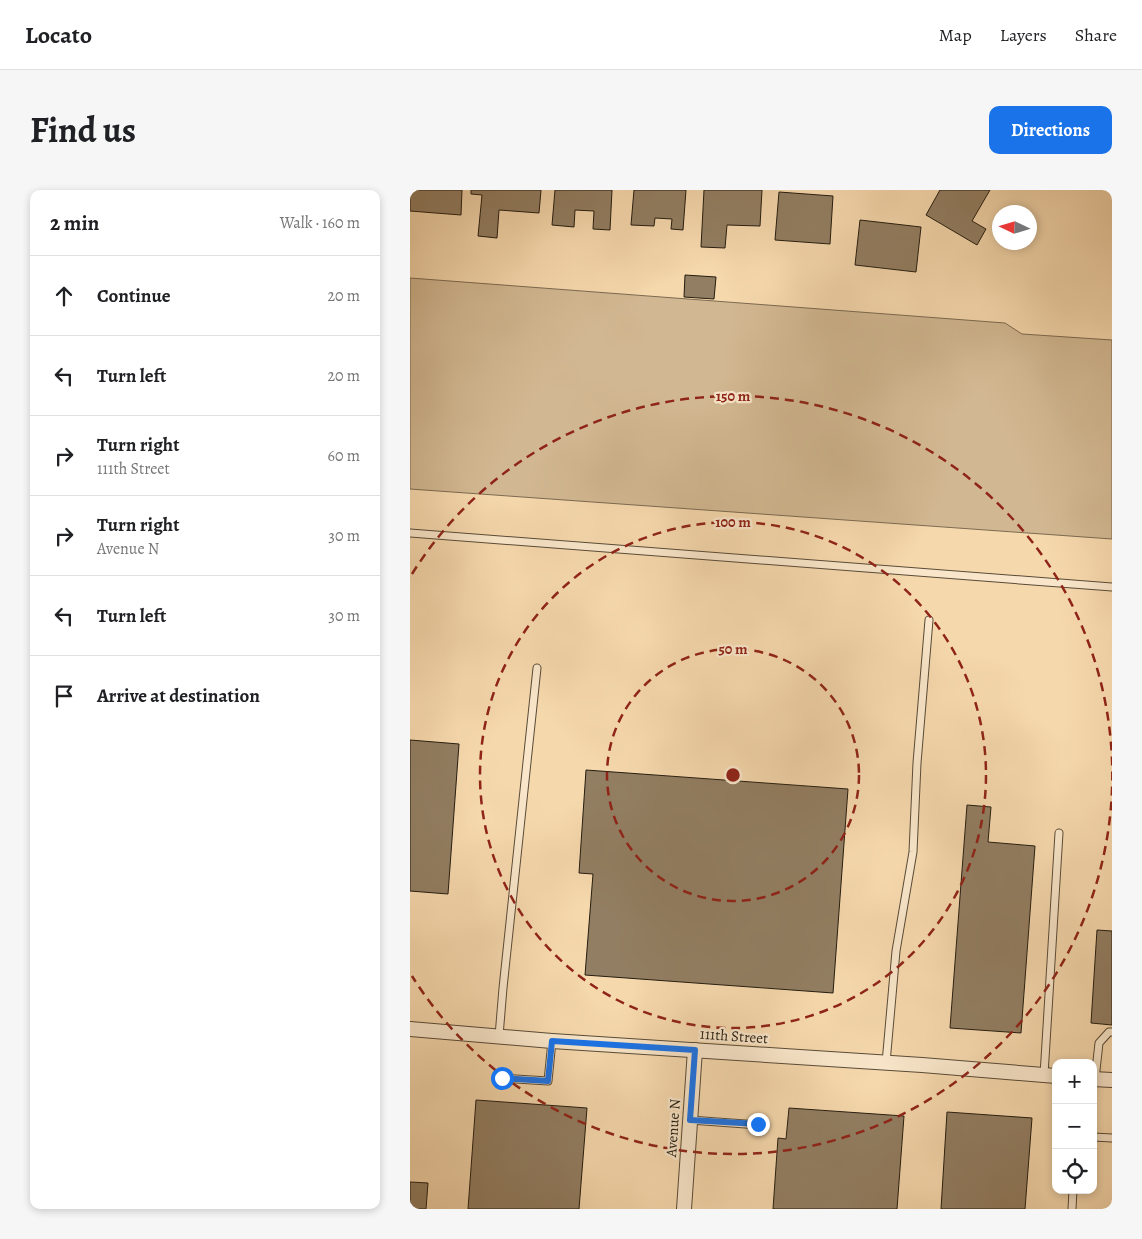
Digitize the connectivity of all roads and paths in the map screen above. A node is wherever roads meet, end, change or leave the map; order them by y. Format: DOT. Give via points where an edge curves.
graph roads {
  1 [pos="410,533"];
  2 [pos="1112,587"];
  3 [pos="929,620"];
  4 [pos="537,668"];
  5 [pos="1059,833"];
  6 [pos="410,1029"];
  7 [pos="1110,1032"];
  8 [pos="499,1036"];
  9 [pos="552,1041"];
  10 [pos="695,1050"];
  11 [pos="1097,1059"];
  12 [pos="886,1063"];
  13 [pos="1050,1075"];
  14 [pos="502,1078"];
  15 [pos="1097,1079"];
  16 [pos="1112,1080"];
  17 [pos="690,1120"];
  18 [pos="758,1124"];
  19 [pos="1097,1137"];
  20 [pos="1112,1138"];
  21 [pos="1073,1194"];
  22 [pos="684,1209"];
  23 [pos="1072,1209"];
  1 -- 2 [label="lane"];
  3 -- 12 [label="lane" via="913,852 896,951"];
  4 -- 8 [label="lane"];
  5 -- 13 [label="lane"];
  6 -- 8 [label="street, 111th Street"];
  7 -- 11 [label="lane" via="1099,1043"];
  8 -- 9 [label="street, 111th Street"];
  9 -- 10 [label="street, 111th Street"];
  9 -- 14 [label="lane" via="548,1081"];
  10 -- 12 [label="street, 111th Street"];
  10 -- 17 [label="street, Avenue N"];
  12 -- 13 [label="street, 111th Street"];
  15 -- 16 [label="street"];
  17 -- 18 [label="lane"];
  17 -- 22 [label="street, Avenue N"];
  19 -- 20 [label="lane"];
  21 -- 23 [label="lane"];
}
